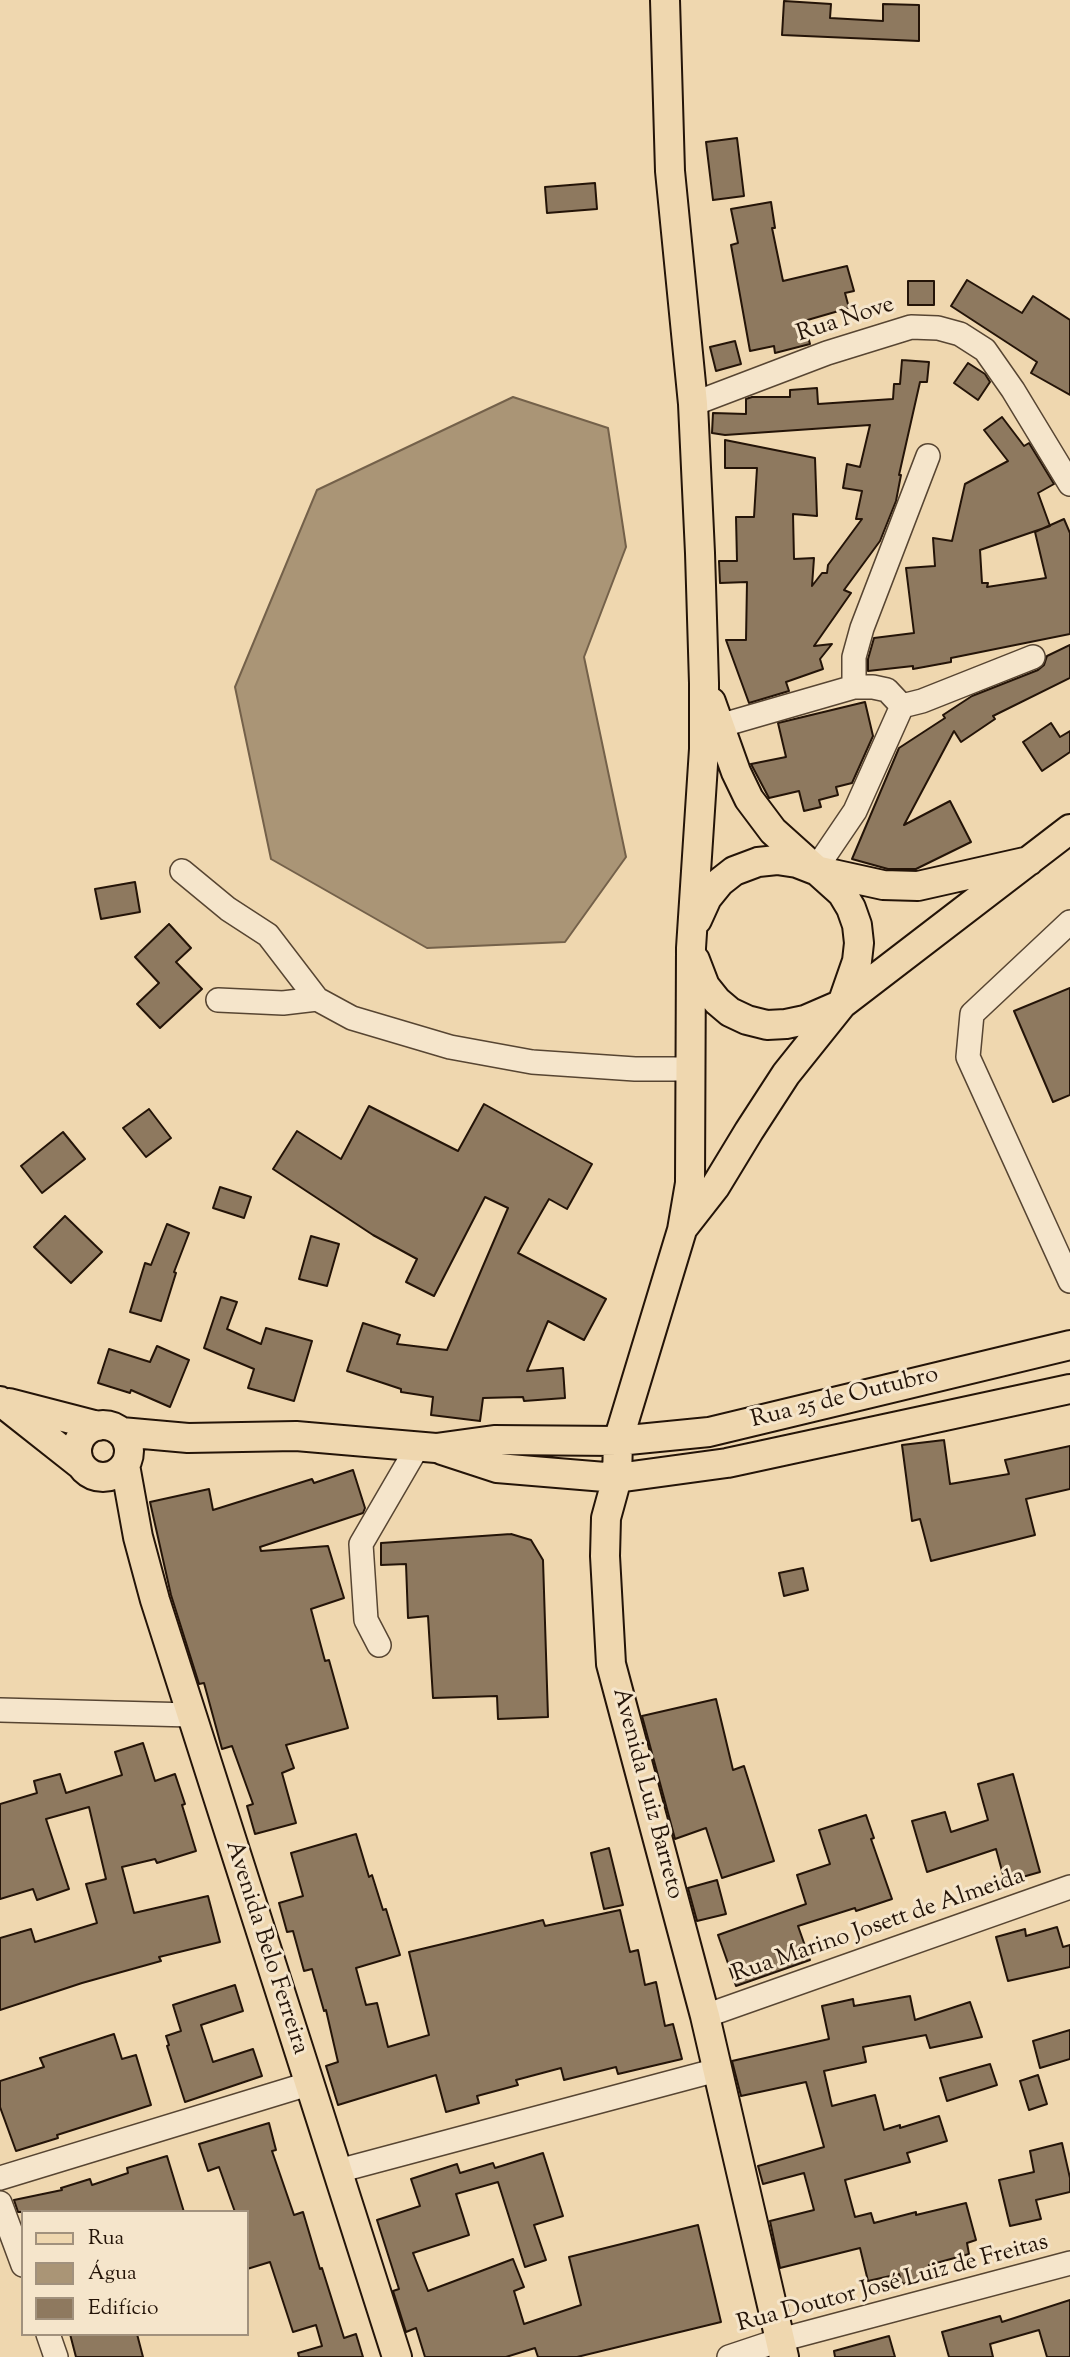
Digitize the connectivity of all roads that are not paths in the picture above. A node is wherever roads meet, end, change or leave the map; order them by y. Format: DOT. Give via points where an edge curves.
graph roads {
  1 [pos="665,0"];
  2 [pos="693,404"];
  3 [pos="928,456"];
  4 [pos="1070,484"];
  5 [pos="1033,657"];
  6 [pos="704,683"];
  7 [pos="854,687"];
  8 [pos="902,706"];
  9 [pos="719,726"];
  10 [pos="1070,829"];
  11 [pos="1029,861"];
  12 [pos="815,870"];
  13 [pos="183,871"];
  14 [pos="1070,922"];
  15 [pos="691,948"];
  16 [pos="317,999"];
  17 [pos="218,1000"];
  18 [pos="842,1004"];
  19 [pos="691,1069"];
  20 [pos="682,1230"];
  21 [pos="1070,1281"];
  22 [pos="1070,1345"];
  23 [pos="1070,1389"];
  24 [pos="0,1401"];
  25 [pos="109,1429"];
  26 [pos="188,1438"];
  27 [pos="618,1441"];
  28 [pos="427,1447"];
  29 [pos="127,1462"];
  30 [pos="87,1470"];
  31 [pos="617,1478"];
  32 [pos="138,1537"];
  33 [pos="379,1645"];
  34 [pos="0,1710"];
  35 [pos="191,1715"];
  36 [pos="1070,1887"];
  37 [pos="705,2016"];
  38 [pos="718,2070"];
  39 [pos="308,2084"];
  40 [pos="338,2171"];
  41 [pos="0,2178"];
  42 [pos="0,2203"];
  43 [pos="21,2260"];
  44 [pos="1070,2263"];
  45 [pos="49,2336"];
  46 [pos="782,2349"];
  47 [pos="56,2357"];
  48 [pos="397,2357"];
  49 [pos="729,2357"];
  1 -- 2 [label="main road" via="670,171"];
  2 -- 4 [label="street, Rua Nove" via="827,353 911,327 938,328 960,334 985,350"];
  2 -- 6 [label="main road"];
  3 -- 7 [label="street" via="862,628 854,657"];
  5 -- 8 [label="street"];
  6 -- 9 [label="main road"];
  6 -- 15 [label="main road"];
  7 -- 8 [label="street" via="887,690"];
  7 -- 9 [label="street"];
  8 -- 12 [label="street" via="855,811"];
  9 -- 12 [label="main road" via="749,799 773,831"];
  10 -- 11 [label="main road"];
  11 -- 12 [label="main road" via="918,886 883,885"];
  11 -- 18 [label="main road"];
  12 -- 15 [label="main road" via="777,860 734,871 706,898"];
  12 -- 18 [label="main road" via="842,893 857,925 857,961"];
  13 -- 16 [label="street" via="268,935"];
  14 -- 21 [label="street" via="972,1014 968,1057"];
  15 -- 18 [label="main road" via="705,986 730,1012 747,1020 786,1024"];
  15 -- 19 [label="main road"];
  16 -- 17 [label="street" via="282,1003"];
  16 -- 19 [label="street" via="352,1018 450,1047 532,1062"];
  18 -- 20 [label="main road" via="786,1074 715,1187"];
  19 -- 20 [label="main road" via="690,1183"];
  20 -- 27 [label="main road, Avenida Luiz Barreto"];
  22 -- 27 [label="main road, Rua 25 de Outubro" via="709,1432"];
  23 -- 31 [label="main road, Rua 25 de Outubro" via="727,1463"];
  24 -- 25 [label="main road, Avenida Belo Ferreira"];
  24 -- 30 [label="main road, Avenida Belo Ferreira"];
  25 -- 26 [label="main road"];
  25 -- 29 [label="main road" via="127,1439"];
  25 -- 30 [label="main road" via="87,1431 80,1441 78,1453"];
  26 -- 28 [label="main road" via="296,1436"];
  26 -- 29 [label="main road"];
  27 -- 28 [label="main road, Rua 25 de Outubro" via="494,1440"];
  27 -- 31 [label="main road, Avenida Luiz Barreto"];
  28 -- 31 [label="main road, Rua 25 de Outubro" via="497,1468"];
  28 -- 33 [label="street" via="361,1544 366,1620"];
  29 -- 30 [label="main road" via="111,1476"];
  29 -- 32 [label="main road, Avenida Belo Ferreira"];
  30 -- 32 [label="main road, Avenida Belo Ferreira"];
  31 -- 37 [label="main road, Avenida Luiz Barreto" via="606,1517 605,1543 611,1664"];
  32 -- 35 [label="main road, Avenida Belo Ferreira"];
  34 -- 35 [label="street"];
  35 -- 39 [label="main road, Avenida Belo Ferreira"];
  36 -- 37 [label="street, Rua Marino Josett de Almeida"];
  37 -- 38 [label="main road, Avenida Luiz Barreto"];
  38 -- 40 [label="street"];
  38 -- 46 [label="main road, Avenida Luiz Barreto"];
  39 -- 40 [label="main road, Avenida Belo Ferreira"];
  39 -- 41 [label="street"];
  40 -- 48 [label="main road, Avenida Belo Ferreira"];
  42 -- 43 [label="street"];
  44 -- 46 [label="street, Rua Doutor José Luiz de Freitas"];
  45 -- 47 [label="street"];
  46 -- 49 [label="street, Rua Doutor José Luiz de Freitas"];
}
